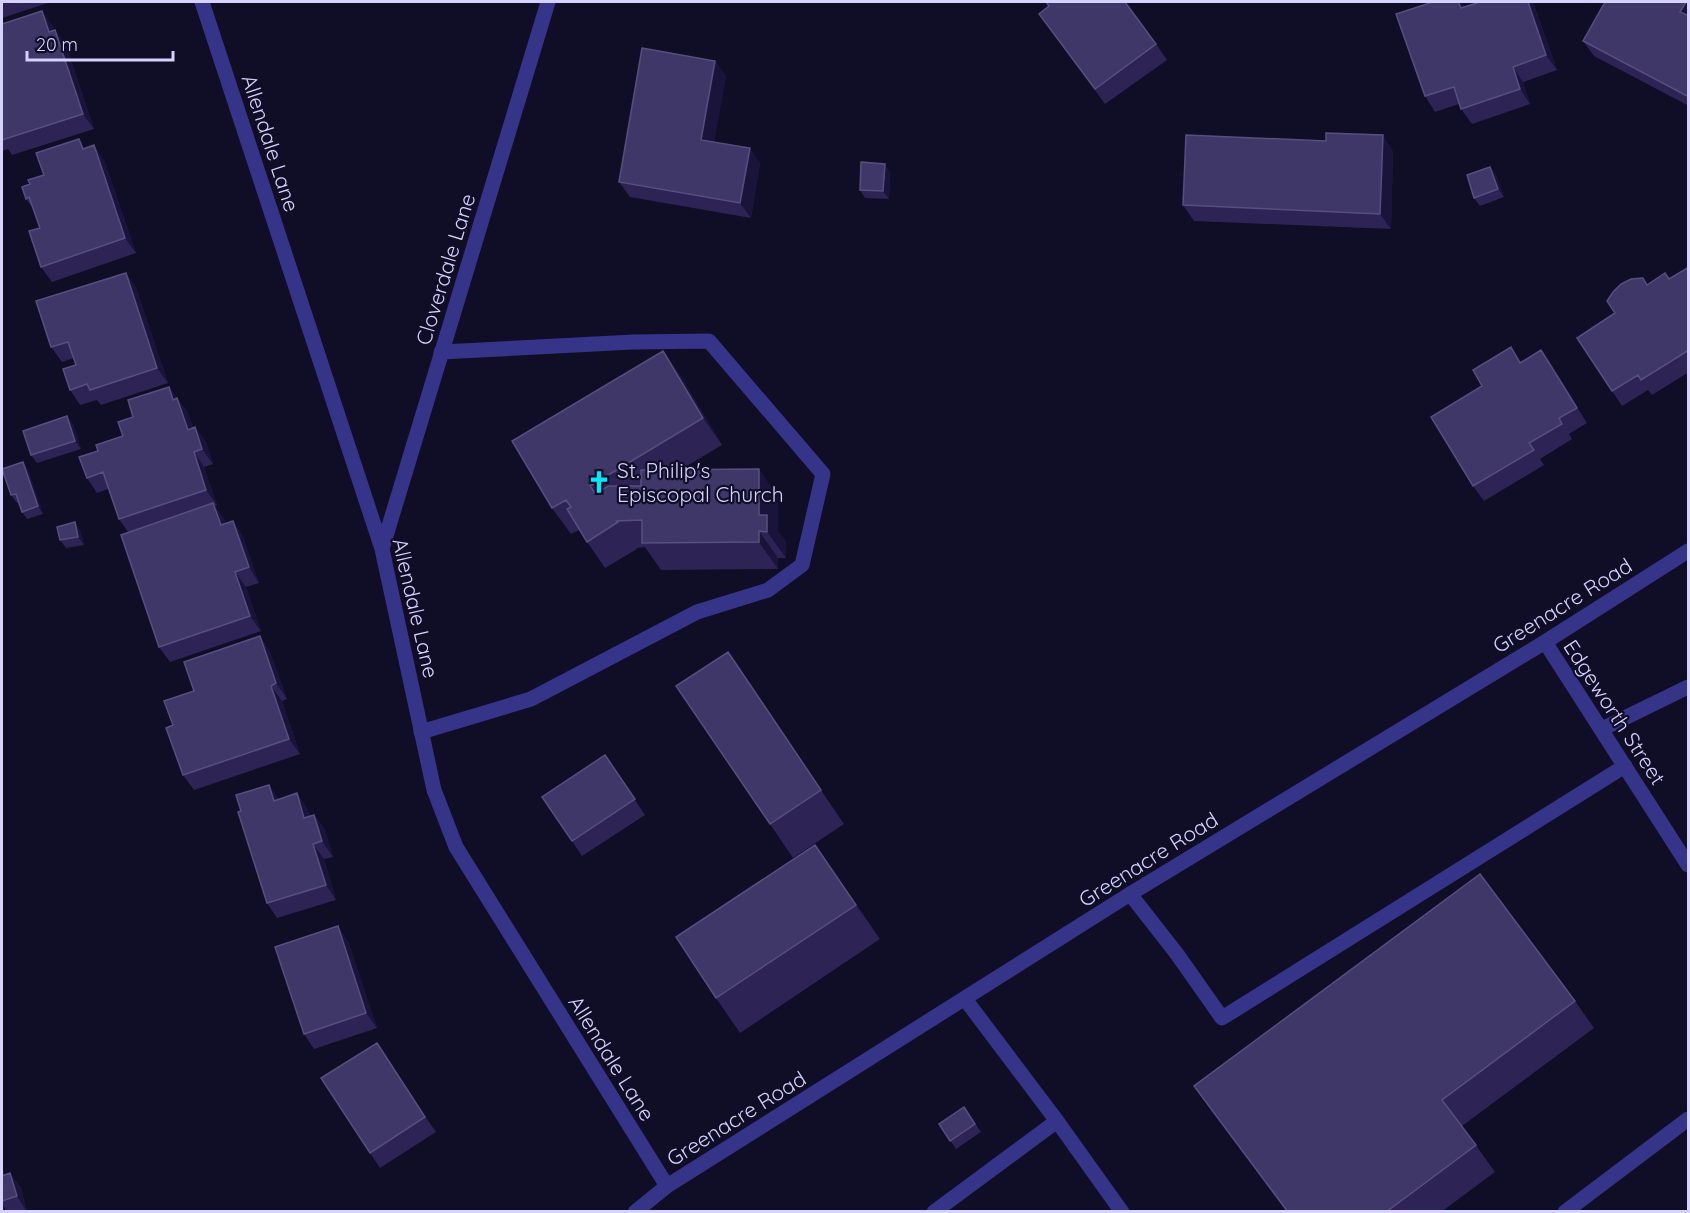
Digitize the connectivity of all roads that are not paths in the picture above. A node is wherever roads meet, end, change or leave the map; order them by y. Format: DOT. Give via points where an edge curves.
graph roads {
  1 [pos="202,2"];
  2 [pos="548,2"];
  3 [pos="441,352"];
  4 [pos="382,549"];
  5 [pos="1689,551"];
  6 [pos="1545,642"];
  7 [pos="1689,687"];
  8 [pos="1602,729"];
  9 [pos="421,732"];
  10 [pos="1625,766"];
  11 [pos="1689,865"];
  12 [pos="1130,894"];
  13 [pos="965,999"];
  14 [pos="1689,1119"];
  15 [pos="1057,1121"];
  16 [pos="667,1186"];
  17 [pos="635,1212"];
  18 [pos="934,1212"];
  19 [pos="1122,1212"];
  20 [pos="1565,1212"];
  1 -- 4 [label="street, Allendale Lane"];
  2 -- 3 [label="street, Cloverdale Lane"];
  3 -- 4 [label="street, Cloverdale Lane"];
  3 -- 9 [label="street" via="709,341 824,474 802,565 768,590 697,612 531,699"];
  4 -- 9 [label="street, Allendale Lane"];
  5 -- 6 [label="street, Greenacre Road"];
  6 -- 8 [label="street, Edgeworth Street"];
  6 -- 12 [label="street, Greenacre Road"];
  7 -- 8 [label="street"];
  8 -- 10 [label="street, Edgeworth Street"];
  9 -- 16 [label="street, Allendale Lane" via="434,790 456,846"];
  10 -- 11 [label="street, Edgeworth Street"];
  10 -- 12 [label="street" via="1222,1018"];
  12 -- 13 [label="street, Greenacre Road"];
  13 -- 15 [label="street"];
  13 -- 16 [label="street, Greenacre Road"];
  14 -- 20 [label="street"];
  15 -- 18 [label="street"];
  15 -- 19 [label="street"];
  16 -- 17 [label="street, Greenacre Road"];
}
